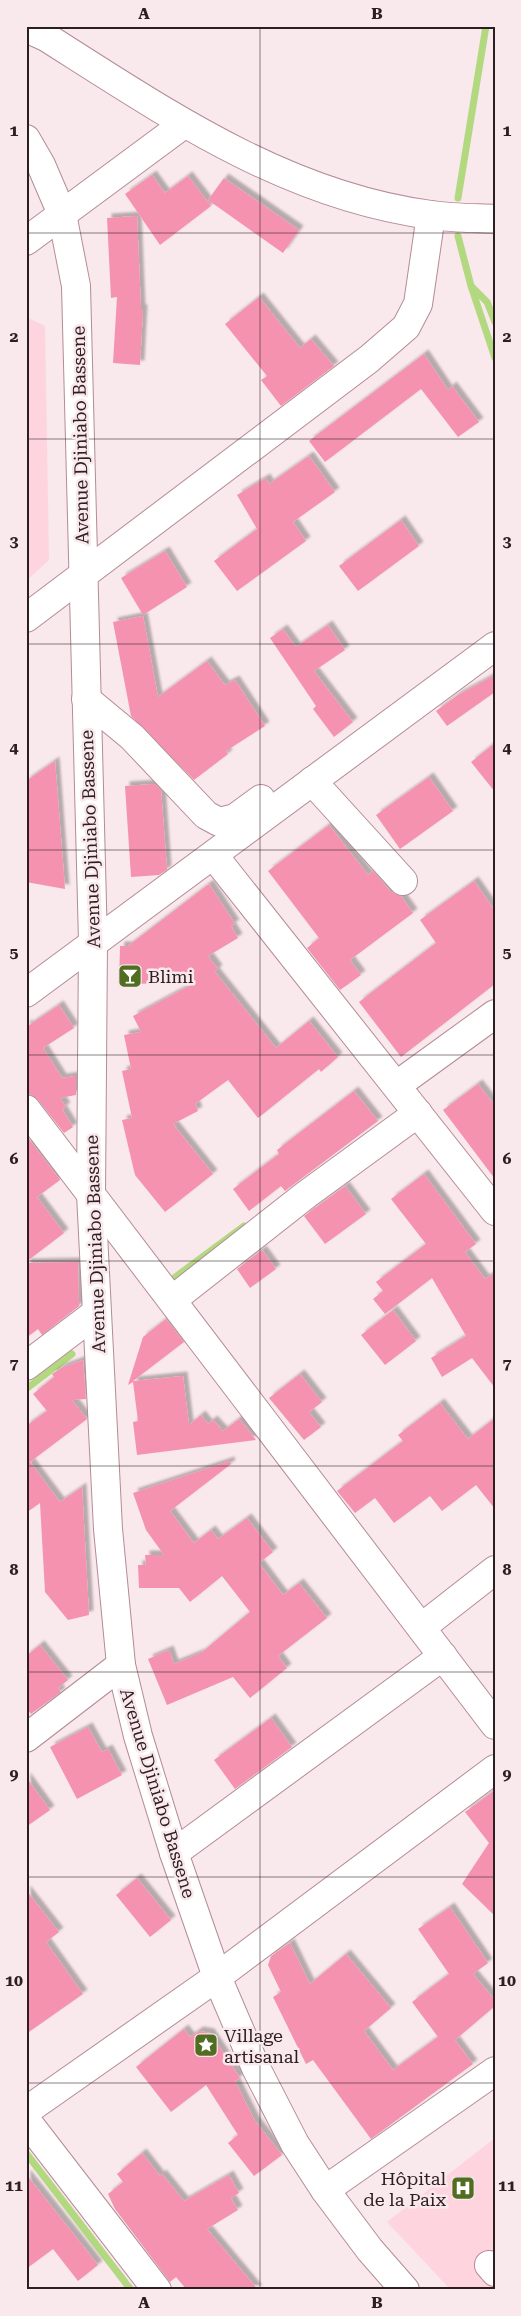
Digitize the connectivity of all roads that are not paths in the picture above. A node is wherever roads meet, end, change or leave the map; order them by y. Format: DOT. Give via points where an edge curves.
graph roads {
  1 [pos="26,28"];
  2 [pos="184,124"];
  3 [pos="26,139"];
  4 [pos="62,214"];
  5 [pos="431,215"];
  6 [pos="495,219"];
  7 [pos="26,241"];
  8 [pos="82,576"];
  9 [pos="26,618"];
  10 [pos="495,630"];
  11 [pos="495,646"];
  12 [pos="86,699"];
  13 [pos="312,781"];
  14 [pos="214,856"];
  15 [pos="402,881"];
  16 [pos="93,942"];
  17 [pos="26,993"];
  18 [pos="495,1014"];
  19 [pos="396,1085"];
  20 [pos="26,1109"];
  21 [pos="418,1113"];
  22 [pos="91,1194"];
  23 [pos="495,1211"];
  24 [pos="172,1300"];
  25 [pos="96,1314"];
  26 [pos="26,1366"];
  27 [pos="495,1570"];
  28 [pos="422,1627"];
  29 [pos="444,1656"];
  30 [pos="121,1665"];
  31 [pos="495,1725"];
  32 [pos="26,1738"];
  33 [pos="495,1769"];
  34 [pos="174,1853"];
  35 [pos="218,1977"];
  36 [pos="495,2071"];
  37 [pos="26,2111"];
  38 [pos="26,2120"];
  39 [pos="325,2190"];
  40 [pos="157,2290"];
  41 [pos="405,2290"];
  1 -- 2 [label="street" via="46,37"];
  2 -- 4 [label="street"];
  2 -- 5 [label="street" via="247,158 295,177 353,198"];
  3 -- 4 [label="street, Avenue Djiniabo Bassene"];
  4 -- 7 [label="street"];
  4 -- 8 [label="street, Avenue Djiniabo Bassene" via="76,286"];
  5 -- 6 [label="street"];
  5 -- 8 [label="street" via="418,304 406,327 369,359"];
  8 -- 9 [label="street"];
  8 -- 12 [label="street, Avenue Djiniabo Bassene"];
  10 -- 12 [label="street" via="235,818 219,822 206,815 132,737"];
  11 -- 13 [label="street"];
  12 -- 16 [label="street, Avenue Djiniabo Bassene"];
  13 -- 14 [label="street"];
  13 -- 15 [label="street"];
  14 -- 16 [label="street"];
  14 -- 19 [label="street"];
  16 -- 17 [label="street"];
  16 -- 22 [label="street, Avenue Djiniabo Bassene"];
  18 -- 19 [label="street"];
  19 -- 21 [label="street"];
  20 -- 22 [label="street"];
  21 -- 23 [label="street"];
  21 -- 24 [label="street" via="307,1194"];
  22 -- 24 [label="street"];
  22 -- 25 [label="street, Avenue Djiniabo Bassene"];
  24 -- 28 [label="street"];
  25 -- 26 [label="street"];
  25 -- 30 [label="street, Avenue Djiniabo Bassene" via="108,1539"];
  27 -- 28 [label="street"];
  28 -- 29 [label="street"];
  29 -- 31 [label="street"];
  29 -- 34 [label="street"];
  30 -- 32 [label="street"];
  30 -- 34 [label="street, Avenue Djiniabo Bassene" via="138,1736"];
  33 -- 35 [label="street"];
  34 -- 35 [label="street, Avenue Djiniabo Bassene"];
  35 -- 37 [label="street"];
  35 -- 39 [label="street, Avenue Djiniabo Bassene" via="274,2104"];
  36 -- 39 [label="street"];
  38 -- 40 [label="street"];
  39 -- 41 [label="street, Avenue Djiniabo Bassene"];
}
